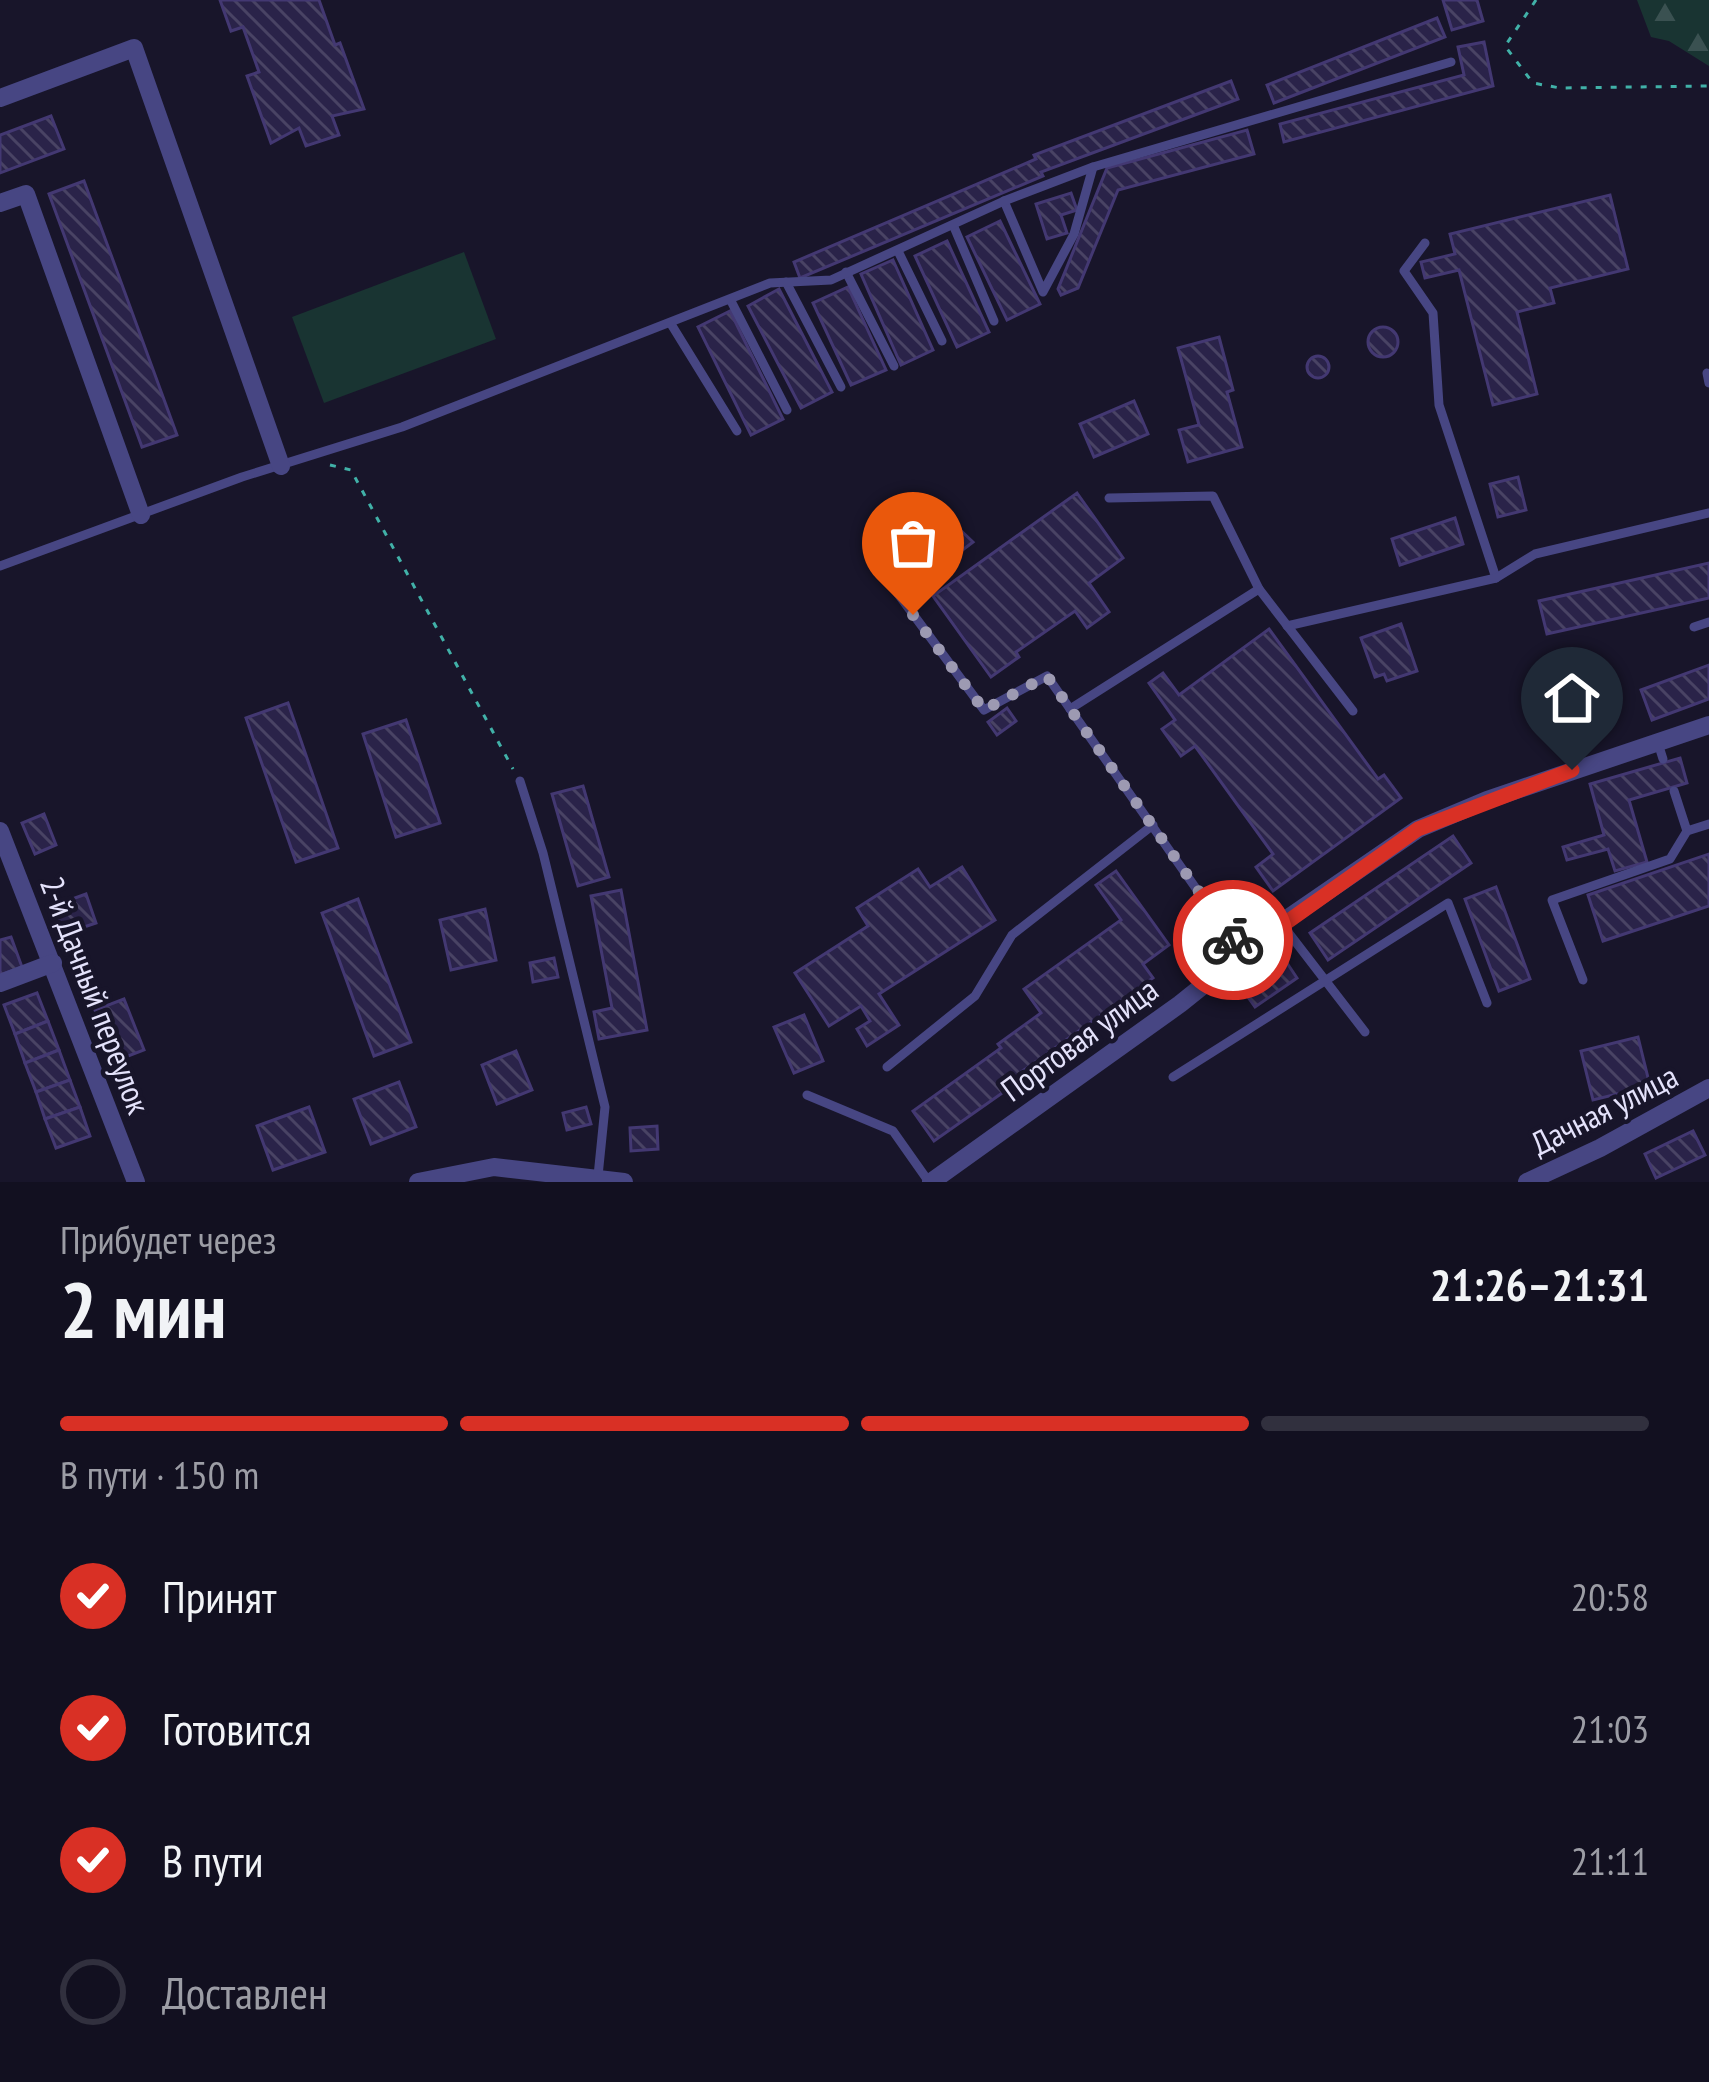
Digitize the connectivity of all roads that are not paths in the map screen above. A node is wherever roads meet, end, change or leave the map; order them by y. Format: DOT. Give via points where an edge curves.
graph roads {
  1 [pos="1451,62"];
  2 [pos="0,96"];
  3 [pos="1093,167"];
  4 [pos="1004,201"];
  5 [pos="0,203"];
  6 [pos="954,227"];
  7 [pos="1425,243"];
  8 [pos="898,250"];
  9 [pos="846,272"];
  10 [pos="786,282"];
  11 [pos="731,301"];
  12 [pos="994,321"];
  13 [pos="671,324"];
  14 [pos="942,341"];
  15 [pos="894,366"];
  16 [pos="841,387"];
  17 [pos="787,410"];
  18 [pos="737,431"];
  19 [pos="281,466"];
  20 [pos="1109,498"];
  21 [pos="1709,512"];
  22 [pos="141,515"];
  23 [pos="0,566"];
  24 [pos="913,566"];
  25 [pos="1496,578"];
  26 [pos="1259,589"];
  27 [pos="1709,622"];
  28 [pos="1287,626"];
  29 [pos="1694,627"];
  30 [pos="1070,710"];
  31 [pos="1354,711"];
  32 [pos="1709,725"];
  33 [pos="520,781"];
  34 [pos="1674,791"];
  35 [pos="1709,824"];
  36 [pos="1153,825"];
  37 [pos="0,831"];
  38 [pos="1687,831"];
  39 [pos="1281,923"];
  40 [pos="1242,954"];
  41 [pos="53,963"];
  42 [pos="1583,980"];
  43 [pos="0,983"];
  44 [pos="1326,983"];
  45 [pos="1487,1003"];
  46 [pos="1365,1032"];
  47 [pos="887,1066"];
  48 [pos="1173,1077"];
  49 [pos="1709,1088"];
  50 [pos="808,1095"];
  51 [pos="598,1176"];
  52 [pos="136,1182"];
  53 [pos="418,1182"];
  54 [pos="624,1182"];
  55 [pos="930,1182"];
  56 [pos="1527,1182"];
  1 -- 3 [label="lane"];
  2 -- 19 [label="street" via="134,48"];
  3 -- 4 [label="lane"];
  3 -- 4 [label="lane" via="1074,234 1042,292"];
  4 -- 6 [label="lane"];
  5 -- 22 [label="street" via="26,194"];
  6 -- 8 [label="lane"];
  6 -- 12 [label="lane"];
  7 -- 25 [label="lane" via="1405,271 1433,313 1439,405"];
  8 -- 9 [label="lane"];
  8 -- 14 [label="lane"];
  9 -- 10 [label="lane"];
  9 -- 15 [label="lane"];
  10 -- 11 [label="lane"];
  10 -- 16 [label="lane"];
  11 -- 13 [label="lane"];
  11 -- 17 [label="lane"];
  13 -- 18 [label="lane"];
  13 -- 19 [label="lane"];
  19 -- 22 [label="lane"];
  20 -- 26 [label="lane" via="1214,496"];
  21 -- 25 [label="lane" via="1535,554"];
  22 -- 23 [label="lane"];
  24 -- 30 [label="lane" via="890,584 984,710 1047,676"];
  25 -- 28 [label="lane"];
  26 -- 28 [label="lane"];
  26 -- 30 [label="lane"];
  27 -- 29 [label="lane"];
  28 -- 31 [label="lane"];
  30 -- 36 [label="lane"];
  32 -- 39 [label="street, Портовая улица" via="1660,749 1418,829"];
  33 -- 51 [label="lane" via="605,1108"];
  34 -- 38 [label="lane"];
  35 -- 38 [label="lane"];
  36 -- 40 [label="lane"];
  36 -- 47 [label="lane" via="1012,935 975,996"];
  37 -- 41 [label="street, 2-й Дачный переулок"];
  38 -- 42 [label="lane" via="1670,859 1552,900"];
  39 -- 40 [label="street, Портовая улица"];
  39 -- 44 [label="lane"];
  40 -- 55 [label="street, Портовая улица"];
  41 -- 43 [label="street"];
  41 -- 52 [label="street, 2-й Дачный переулок"];
  44 -- 45 [label="lane" via="1448,902"];
  44 -- 46 [label="lane"];
  44 -- 48 [label="lane"];
  49 -- 56 [label="street, Дачная улица"];
  50 -- 55 [label="lane" via="893,1131"];
  51 -- 53 [label="street" via="494,1167"];
  51 -- 54 [label="street"];
}
